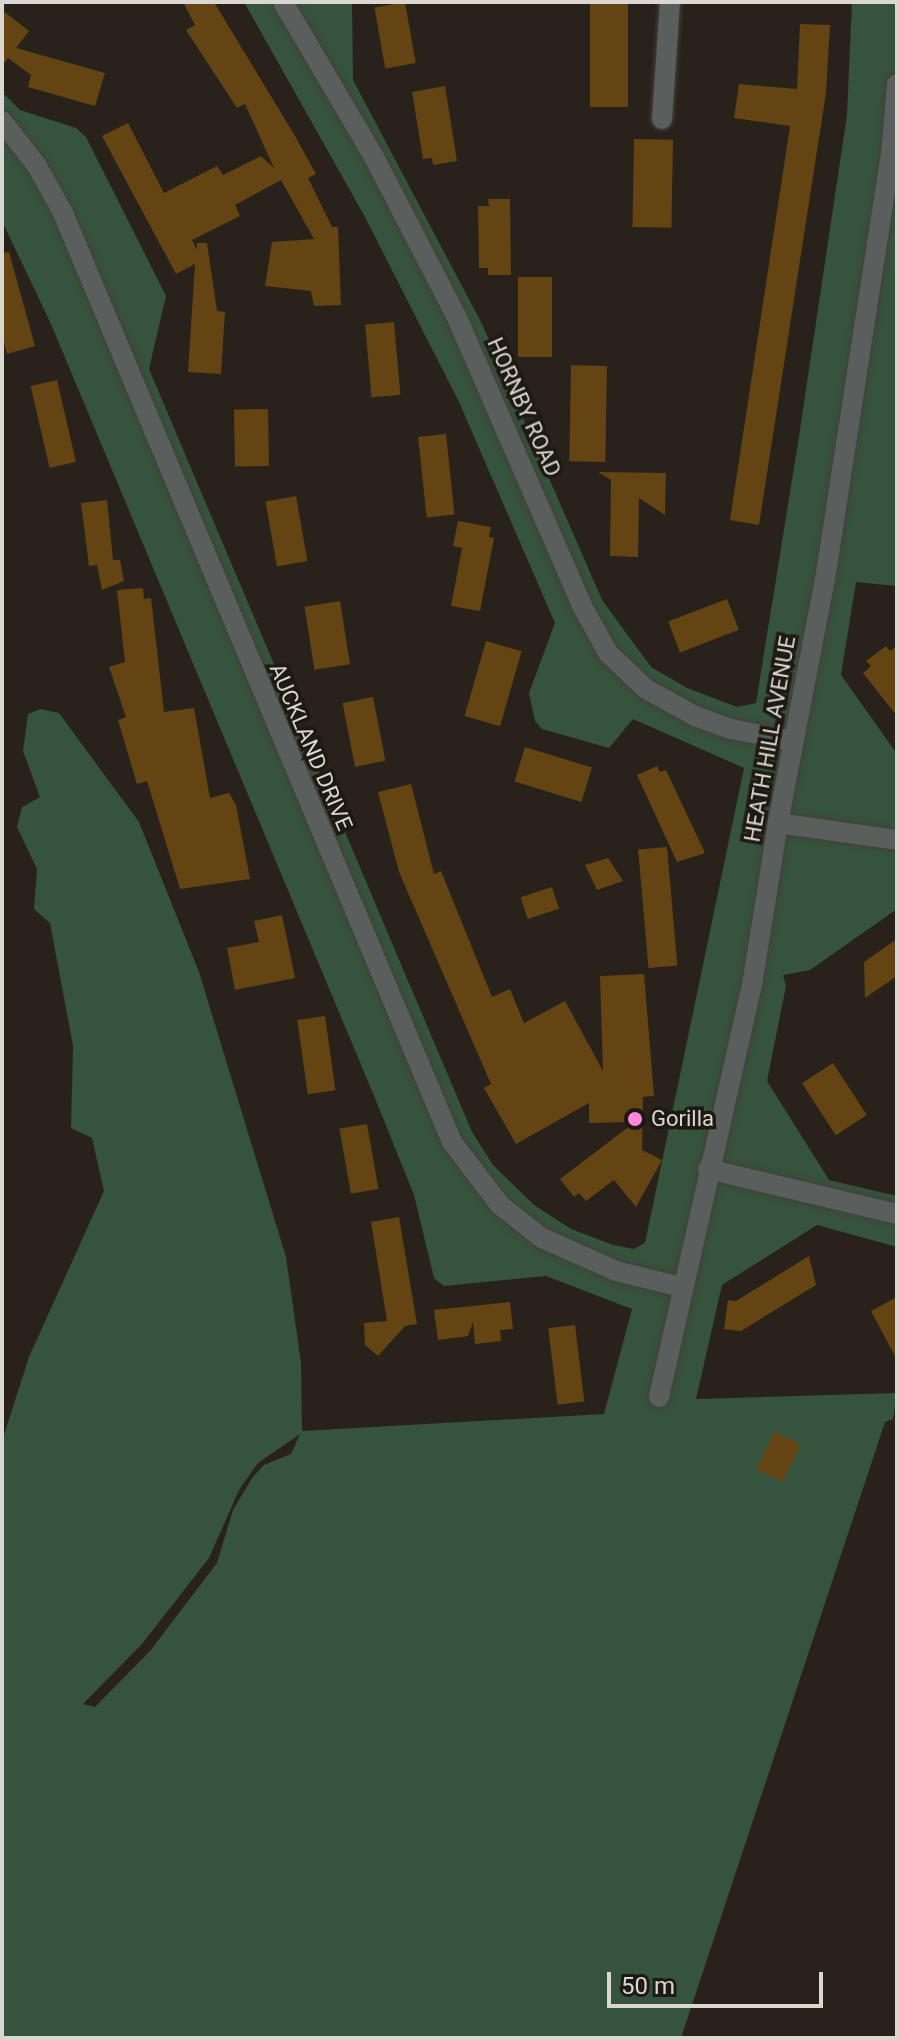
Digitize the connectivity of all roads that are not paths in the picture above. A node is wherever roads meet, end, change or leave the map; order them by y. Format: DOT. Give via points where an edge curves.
graph roads {
  1 [pos="283,2"];
  2 [pos="670,2"];
  3 [pos="897,84"];
  4 [pos="662,119"];
  5 [pos="2,121"];
  6 [pos="794,741"];
  7 [pos="778,823"];
  8 [pos="897,840"];
  9 [pos="708,1169"];
  10 [pos="897,1214"];
  11 [pos="681,1287"];
  12 [pos="659,1397"];
  1 -- 6 [label="street, HORNBY ROAD" via="374,157 457,318 600,640 639,683 695,716"];
  2 -- 4 [label="street"];
  3 -- 6 [label="street, HEATH HILL AVENUE" via="891,155 842,469"];
  5 -- 11 [label="street, AUCKLAND DRIVE" via="37,166 63,213 452,1142 491,1195 542,1238 616,1271"];
  6 -- 7 [label="street, HEATH HILL AVENUE"];
  7 -- 8 [label="street"];
  7 -- 9 [label="street, HEATH HILL AVENUE" via="753,979"];
  9 -- 10 [label="street"];
  9 -- 11 [label="street, HEATH HILL AVENUE"];
  11 -- 12 [label="street, HEATH HILL AVENUE"];
}
